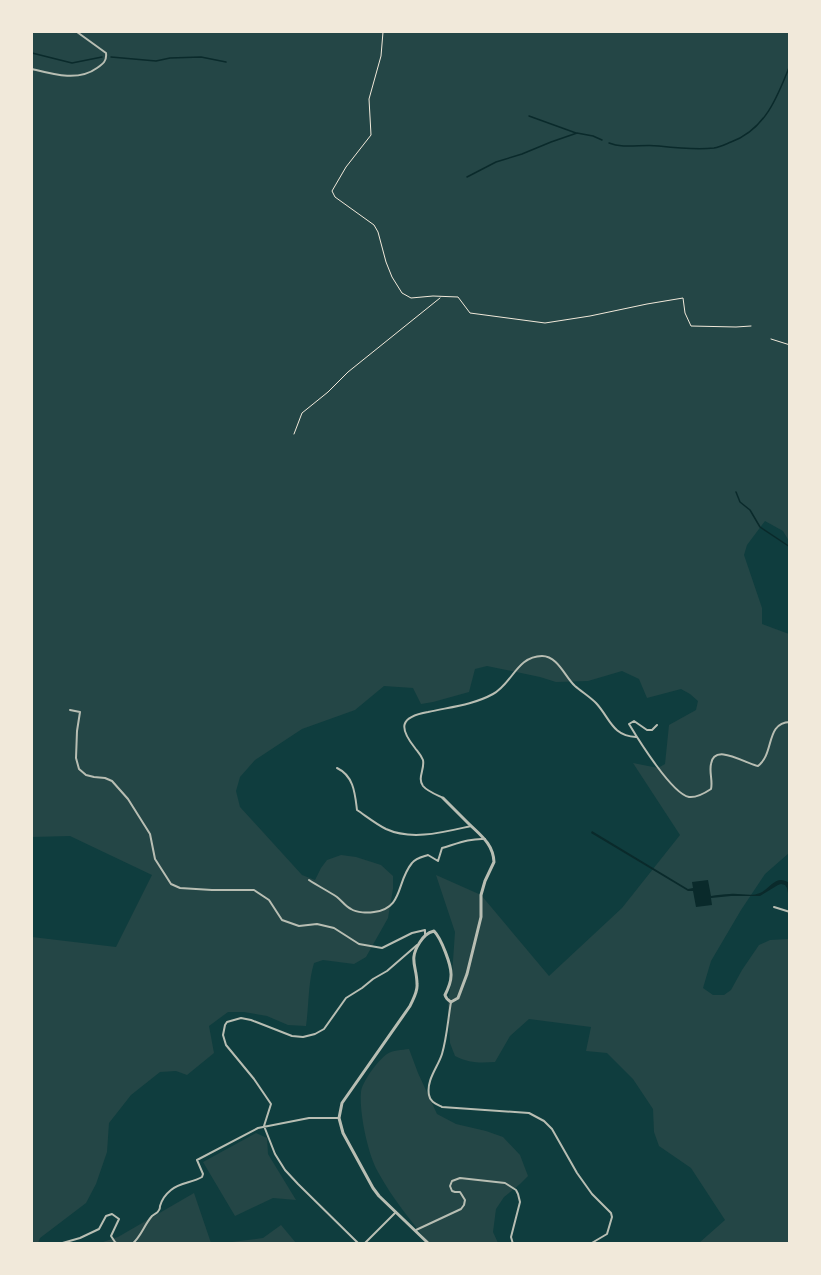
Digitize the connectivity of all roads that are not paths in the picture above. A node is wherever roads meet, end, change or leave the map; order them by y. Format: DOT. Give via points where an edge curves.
graph roads {
  1 [pos="77,32"];
  2 [pos="32,69"];
  3 [pos="70,710"];
  4 [pos="789,722"];
  5 [pos="657,725"];
  6 [pos="636,737"];
  7 [pos="337,768"];
  8 [pos="443,798"];
  9 [pos="471,825"];
  10 [pos="485,839"];
  11 [pos="309,880"];
  12 [pos="774,907"];
  13 [pos="789,912"];
  14 [pos="424,936"];
  15 [pos="419,944"];
  16 [pos="451,1002"];
  17 [pos="339,1118"];
  18 [pos="264,1126"];
  19 [pos="396,1212"];
  20 [pos="416,1230"];
  21 [pos="59,1244"];
  22 [pos="118,1244"];
  23 [pos="132,1244"];
  24 [pos="359,1244"];
  25 [pos="364,1244"];
  26 [pos="429,1244"];
  27 [pos="513,1244"];
  28 [pos="590,1244"];
  1 -- 2 [label="street" via="106,53 106,59 94,71 76,76"];
  3 -- 14 [label="street" via="80,712 76,758 79,769 86,775 112,782 128,799 150,834 155,859 171,884 180,888 254,890 269,900 282,920 299,926 317,924 334,928 359,944 382,948 412,933 425,930"];
  4 -- 6 [label="street" via="774,729 766,759 758,766 729,755 713,757 711,789 692,797 672,783"];
  5 -- 6 [label="street" via="647,730 632,722 629,724"];
  6 -- 8 [label="street" via="615,730 597,704 553,660 547,656 534,658 517,668 496,693 470,703 420,713 404,725 407,738 423,761 424,788"];
  7 -- 9 [label="street" via="354,787 357,810 386,829 415,835"];
  8 -- 9 [label="street"];
  9 -- 10 [label="street"];
  10 -- 11 [label="street" via="442,848 438,861 428,855 416,859 393,903 384,910 371,913 350,909"];
  10 -- 16 [label="street" via="494,862 481,895 481,917 467,974 458,998"];
  12 -- 13 [label="street"];
  14 -- 15 [label="street"];
  14 -- 16 [label="street" via="434,931 442,945 451,975 445,994"];
  15 -- 17 [label="street" via="413,957 416,995 342,1103"];
  15 -- 18 [label="street" via="346,998 324,1029 315,1034 292,1036 241,1018 227,1022 223,1035 226,1045 271,1104"];
  16 -- 28 [label="street" via="442,1054 430,1084 431,1100 442,1107 529,1113 544,1121 592,1194 611,1213 606,1234"];
  17 -- 18 [label="street"];
  17 -- 19 [label="street" via="373,1188"];
  18 -- 23 [label="street" via="197,1160 202,1177 170,1191"];
  18 -- 24 [label="street" via="285,1170"];
  19 -- 20 [label="street"];
  19 -- 25 [label="street"];
  20 -- 26 [label="street"];
  20 -- 27 [label="street" via="464,1205 463,1195 452,1191 452,1181 460,1178 505,1183 516,1190 520,1202 511,1236"];
  21 -- 22 [label="street" via="99,1229 106,1216 112,1214 119,1219 111,1236"];
}
